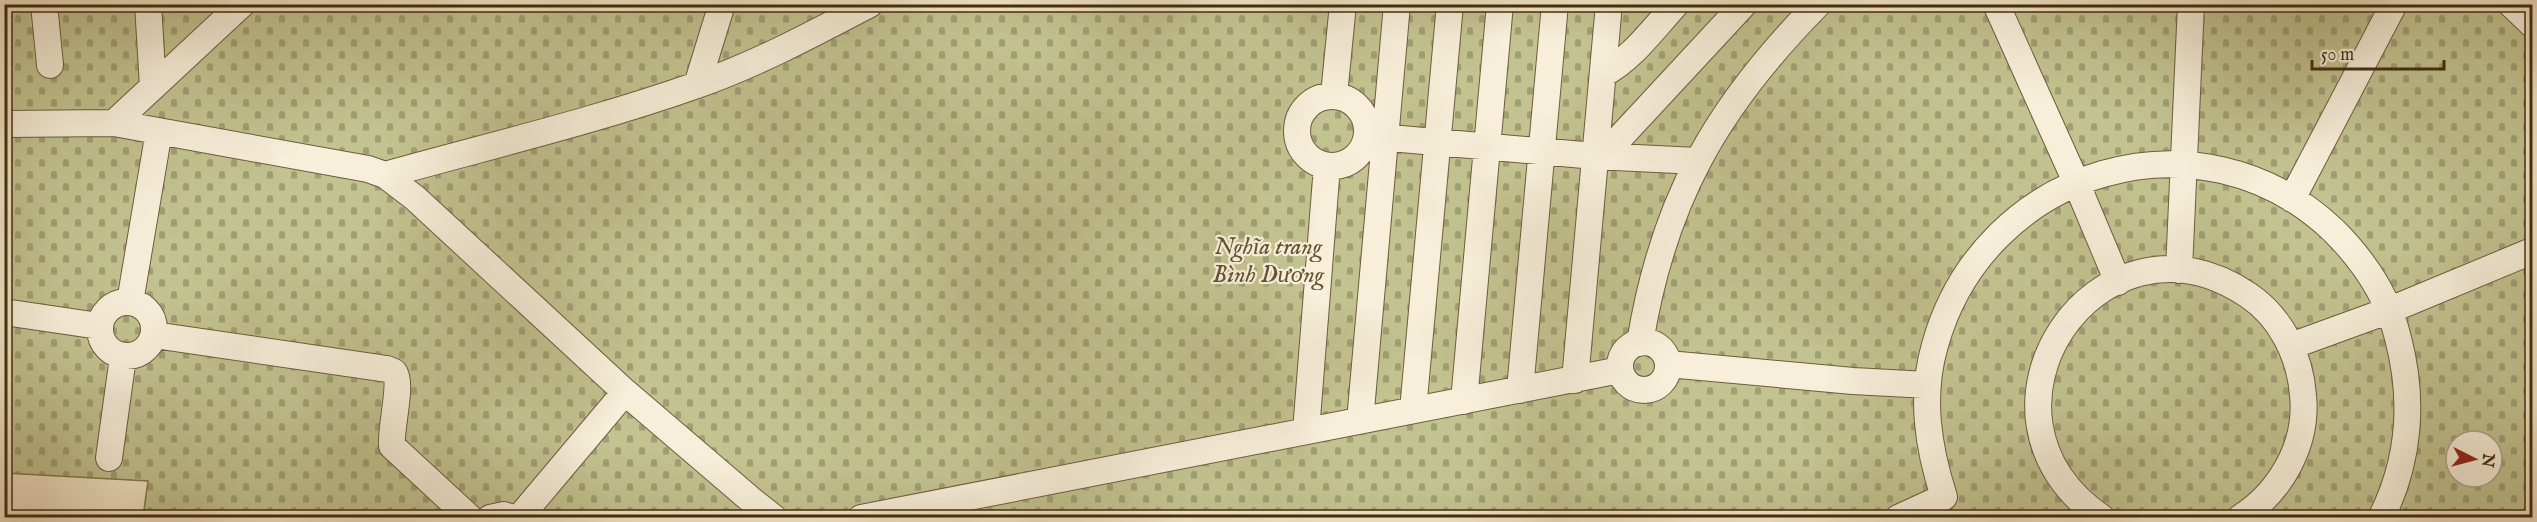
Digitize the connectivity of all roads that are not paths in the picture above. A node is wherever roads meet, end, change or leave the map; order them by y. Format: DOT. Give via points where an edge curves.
graph roads {
  1 [pos="44,4"];
  2 [pos="148,4"];
  3 [pos="242,4"];
  4 [pos="722,4"];
  5 [pos="870,4"];
  6 [pos="1343,4"];
  7 [pos="1397,4"];
  8 [pos="1449,4"];
  9 [pos="1500,4"];
  10 [pos="1555,4"];
  11 [pos="1609,4"];
  12 [pos="1676,4"];
  13 [pos="1744,4"];
  14 [pos="1818,4"];
  15 [pos="1996,4"];
  16 [pos="2191,4"];
  17 [pos="2394,4"];
  18 [pos="2511,4"];
  19 [pos="2532,24"];
  20 [pos="50,64"];
  21 [pos="1603,74"];
  22 [pos="697,85"];
  23 [pos="153,87"];
  24 [pos="1334,95"];
  25 [pos="114,123"];
  26 [pos="4,124"];
  27 [pos="159,131"];
  28 [pos="1376,136"];
  29 [pos="1437,142"];
  30 [pos="1487,147"];
  31 [pos="1542,152"];
  32 [pos="1595,156"];
  33 [pos="1697,161"];
  34 [pos="2184,163"];
  35 [pos="1327,166"];
  36 [pos="385,175"];
  37 [pos="2076,182"];
  38 [pos="2292,199"];
  39 [pos="2532,251"];
  40 [pos="2179,270"];
  41 [pos="2118,282"];
  42 [pos="130,302"];
  43 [pos="2390,310"];
  44 [pos="4,312"];
  45 [pos="99,326"];
  46 [pos="153,334"];
  47 [pos="1640,343"];
  48 [pos="2291,346"];
  49 [pos="123,357"];
  50 [pos="1668,364"];
  51 [pos="1620,370"];
  52 [pos="1575,380"];
  53 [pos="1928,385"];
  54 [pos="1520,390"];
  55 [pos="625,392"];
  56 [pos="1464,401"];
  57 [pos="1413,410"];
  58 [pos="1360,421"];
  59 [pos="1306,431"];
  60 [pos="109,458"];
  61 [pos="470,518"];
  62 [pos="490,518"];
  63 [pos="513,518"];
  64 [pos="519,518"];
  65 [pos="774,518"];
  66 [pos="861,518"];
  67 [pos="1898,518"];
  68 [pos="2102,518"];
  69 [pos="2240,518"];
  70 [pos="2381,518"];
  1 -- 20 [label="street"];
  2 -- 23 [label="street"];
  3 -- 23 [label="street"];
  4 -- 22 [label="street"];
  5 -- 22 [label="street" via="768,57"];
  6 -- 24 [label="street"];
  7 -- 28 [label="street"];
  8 -- 29 [label="street"];
  9 -- 30 [label="street"];
  10 -- 31 [label="street"];
  11 -- 21 [label="street"];
  12 -- 21 [label="street" via="1628,56"];
  13 -- 32 [label="street" via="1614,144"];
  14 -- 33 [label="street" via="1747,83"];
  15 -- 37 [label="street"];
  16 -- 34 [label="street"];
  17 -- 38 [label="street"];
  18 -- 19 [label="street"];
  21 -- 32 [label="street"];
  22 -- 36 [label="street"];
  23 -- 25 [label="street"];
  24 -- 28 [label="street" via="1358,107"];
  24 -- 35 [label="street" via="1313,101 1297,127 1308,156"];
  25 -- 26 [label="street"];
  25 -- 27 [label="street"];
  27 -- 36 [label="street"];
  27 -- 42 [label="street"];
  28 -- 29 [label="street"];
  28 -- 35 [label="street" via="1346,163"];
  28 -- 58 [label="street"];
  29 -- 30 [label="street"];
  29 -- 57 [label="street"];
  30 -- 31 [label="street"];
  30 -- 56 [label="street"];
  31 -- 32 [label="street"];
  31 -- 54 [label="street"];
  32 -- 33 [label="street"];
  32 -- 52 [label="street"];
  33 -- 47 [label="street" via="1661,249"];
  34 -- 37 [label="street" via="2127,168"];
  34 -- 38 [label="street" via="2257,181"];
  34 -- 40 [label="street"];
  35 -- 59 [label="street"];
  36 -- 55 [label="street" via="415,198"];
  37 -- 41 [label="street"];
  37 -- 53 [label="street" via="2012,221 1978,257 1942,322"];
  38 -- 43 [label="street" via="2343,241"];
  39 -- 43 [label="street"];
  40 -- 41 [label="street" via="2146,272"];
  40 -- 48 [label="street" via="2220,279 2253,298 2279,326"];
  41 -- 68 [label="street" via="2094,295 2066,321 2048,354 2039,391 2041,429 2053,465 2075,496"];
  42 -- 45 [label="street" via="113,305"];
  42 -- 46 [label="street" via="151,316"];
  43 -- 48 [label="street"];
  43 -- 70 [label="street" via="2403,358 2408,411 2401,463"];
  44 -- 45 [label="street"];
  45 -- 49 [label="street" via="108,350"];
  46 -- 49 [label="street" via="140,354"];
  46 -- 61 [label="street" via="394,372 398,382 392,446"];
  47 -- 50 [label="street" via="1658,346"];
  47 -- 51 [label="street" via="1625,351"];
  48 -- 69 [label="street" via="2302,378 2300,435 2275,486"];
  49 -- 60 [label="street"];
  50 -- 51 [label="street" via="1665,379 1645,391 1624,381"];
  50 -- 53 [label="street"];
  51 -- 52 [label="street"];
  52 -- 54 [label="street"];
  53 -- 67 [label="street" via="1930,446 1944,498"];
  54 -- 56 [label="street"];
  55 -- 64 [label="street"];
  55 -- 65 [label="street"];
  56 -- 57 [label="street"];
  57 -- 58 [label="street"];
  58 -- 59 [label="street"];
  59 -- 66 [label="street"];
  62 -- 63 [label="street"];
}
